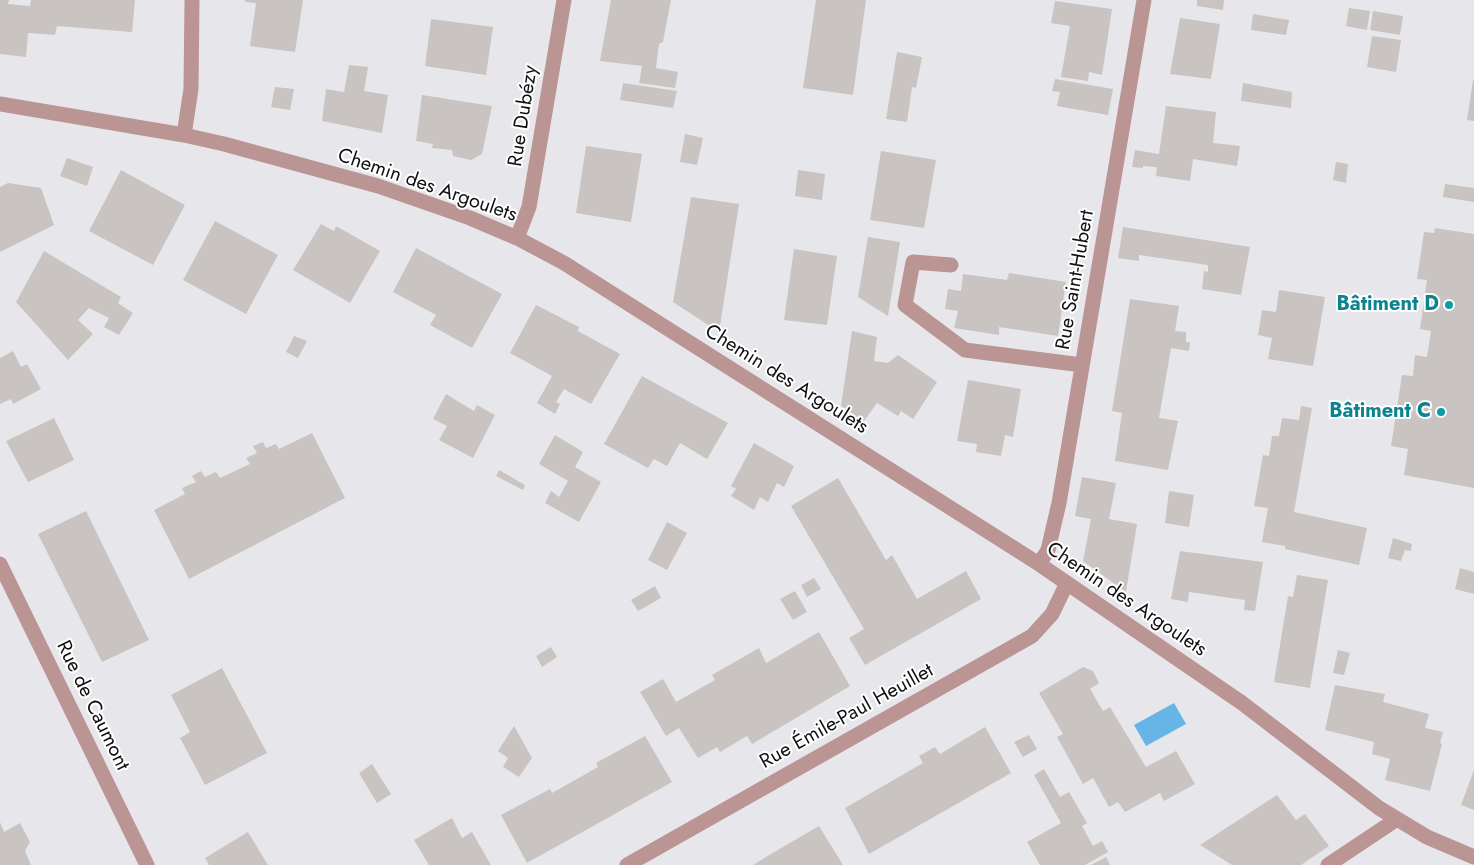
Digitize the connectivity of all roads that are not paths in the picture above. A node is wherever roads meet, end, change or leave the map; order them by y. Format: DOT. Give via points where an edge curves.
graph roads {
  1 [pos="192,0"];
  2 [pos="564,0"];
  3 [pos="1144,0"];
  4 [pos="0,104"];
  5 [pos="184,135"];
  6 [pos="517,238"];
  7 [pos="951,265"];
  8 [pos="1082,365"];
  9 [pos="0,564"];
  10 [pos="1039,564"];
  11 [pos="1067,583"];
  12 [pos="1397,819"];
  13 [pos="1474,857"];
  14 [pos="147,865"];
  15 [pos="627,865"];
  16 [pos="1328,865"];
  1 -- 5 [label="street" via="191,89"];
  2 -- 6 [label="street, Rue Dubézy" via="529,207"];
  3 -- 8 [label="street, Rue Saint-Hubert"];
  4 -- 5 [label="street, Chemin des Argoulets"];
  5 -- 6 [label="street, Chemin des Argoulets" via="378,186"];
  6 -- 10 [label="street, Chemin des Argoulets" via="564,263"];
  7 -- 8 [label="street" via="913,262 905,305 964,350"];
  8 -- 10 [label="street, Rue Saint-Hubert" via="1054,527 1048,550"];
  9 -- 14 [label="street, Rue de Caumont"];
  10 -- 11 [label="street, Chemin des Argoulets"];
  11 -- 12 [label="street, Chemin des Argoulets" via="1242,703"];
  11 -- 15 [label="street, Rue Émile-Paul Heuillet" via="1052,614 1032,636"];
  12 -- 13 [label="street, Chemin des Argoulets" via="1426,837"];
  12 -- 16 [label="street"];
}
